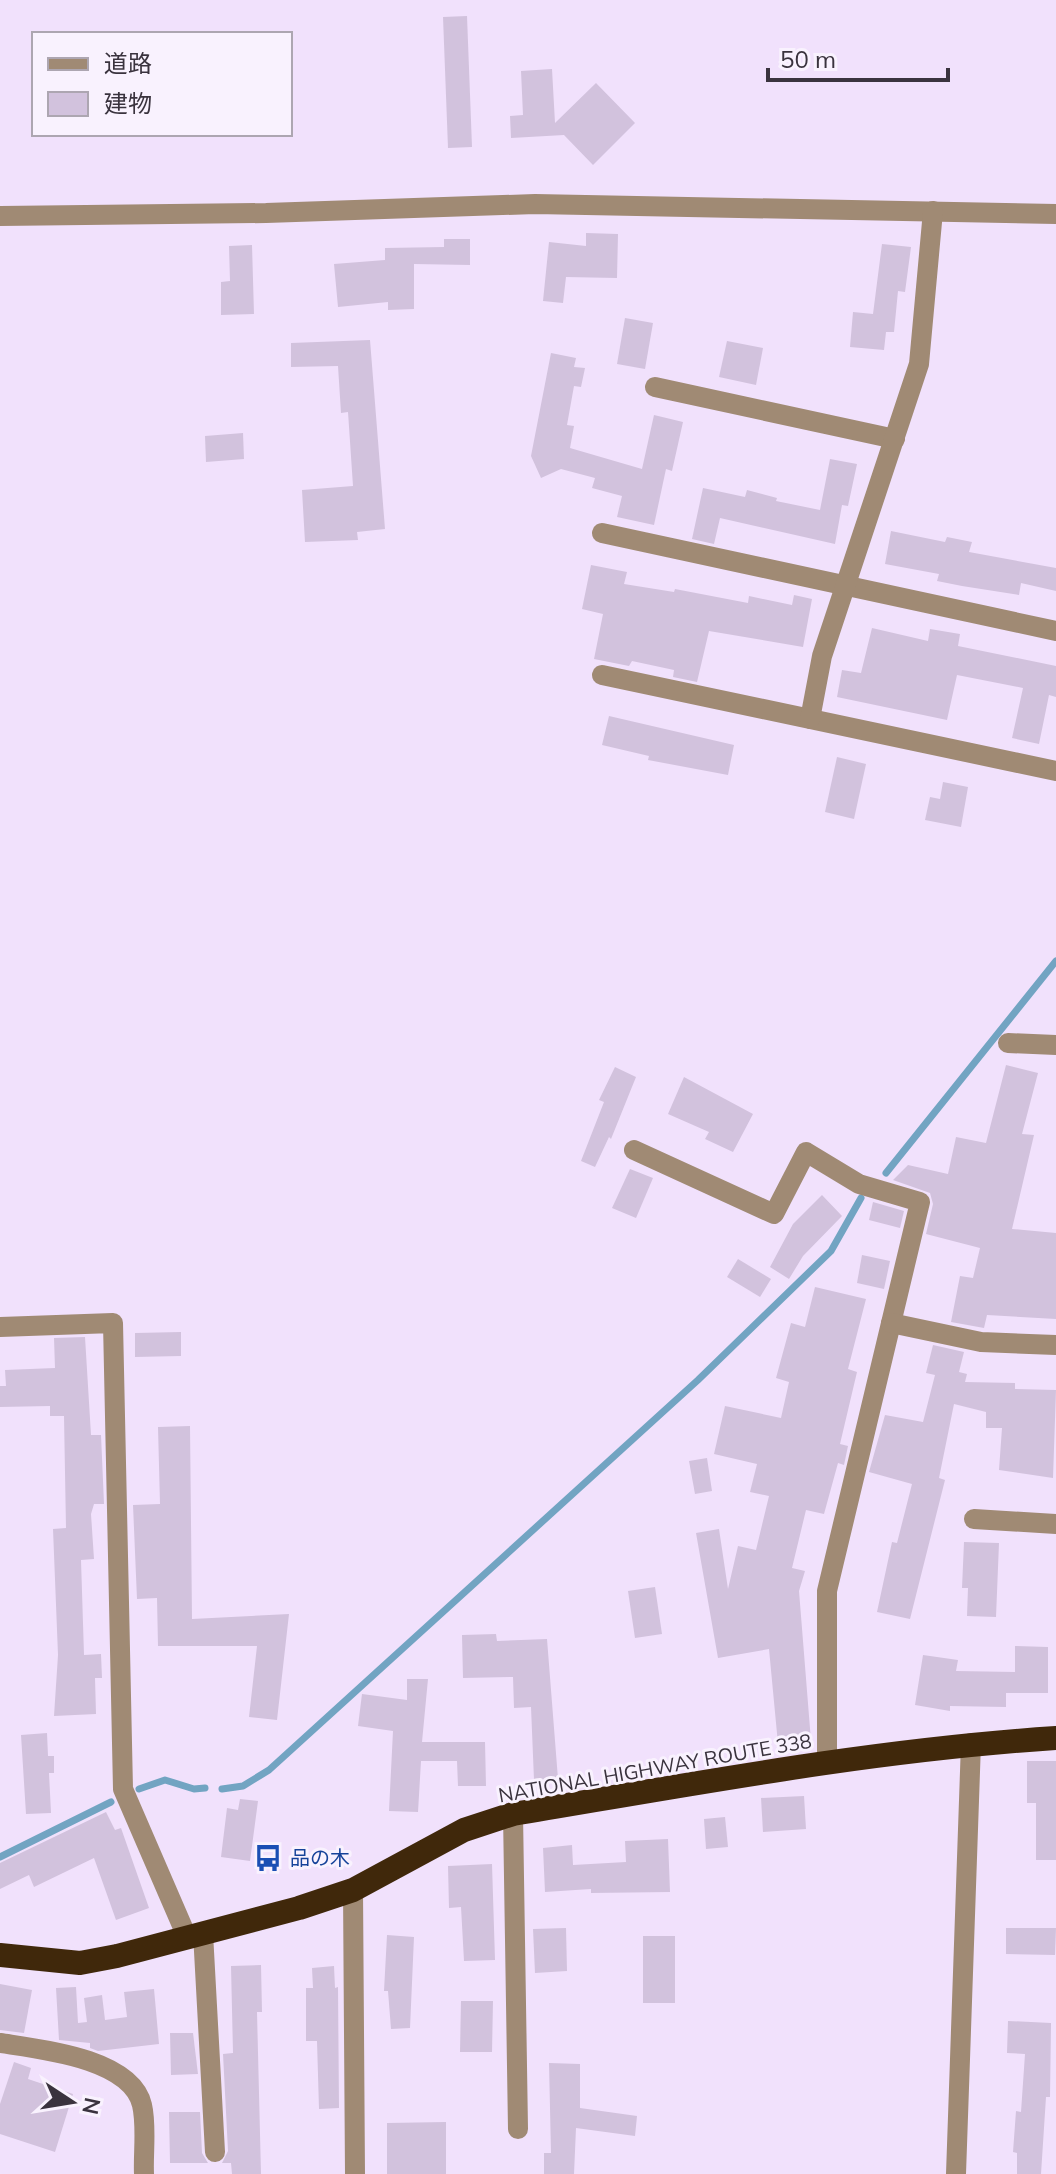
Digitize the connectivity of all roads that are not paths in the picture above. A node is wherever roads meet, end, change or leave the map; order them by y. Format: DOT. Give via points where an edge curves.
graph roads {
  1 [pos="933,211"];
  2 [pos="1056,214"];
  3 [pos="0,216"];
  4 [pos="655,387"];
  5 [pos="895,439"];
  6 [pos="602,533"];
  7 [pos="848,584"];
  8 [pos="1056,631"];
  9 [pos="602,675"];
  10 [pos="810,719"];
  11 [pos="1056,771"];
  12 [pos="1008,1043"];
  13 [pos="1056,1045"];
  14 [pos="634,1150"];
  15 [pos="891,1323"];
  16 [pos="0,1327"];
  17 [pos="1056,1345"];
  18 [pos="974,1519"];
  19 [pos="1056,1524"];
  20 [pos="1056,1738"];
  21 [pos="971,1743"];
  22 [pos="827,1762"];
  23 [pos="513,1814"];
  24 [pos="353,1890"];
  25 [pos="195,1935"];
  26 [pos="0,1955"];
  27 [pos="0,2043"];
  28 [pos="518,2129"];
  29 [pos="215,2152"];
  30 [pos="144,2174"];
  31 [pos="355,2174"];
  32 [pos="956,2174"];
  1 -- 2 [label="street"];
  1 -- 3 [label="street" via="535,204"];
  1 -- 5 [label="street" via="919,364"];
  4 -- 5 [label="street"];
  5 -- 7 [label="street"];
  6 -- 7 [label="street"];
  7 -- 8 [label="street"];
  7 -- 10 [label="street" via="822,656"];
  9 -- 10 [label="street"];
  10 -- 11 [label="street"];
  12 -- 13 [label="street"];
  14 -- 15 [label="street" via="774,1214 806,1152 859,1184 920,1202"];
  15 -- 17 [label="street" via="981,1342"];
  15 -- 22 [label="street" via="827,1591"];
  16 -- 25 [label="street" via="113,1323 123,1789"];
  18 -- 19 [label="street"];
  20 -- 21 [label="highway, NATIONAL HIGHWAY ROUTE 338"];
  21 -- 22 [label="highway, NATIONAL HIGHWAY ROUTE 338"];
  21 -- 32 [label="street"];
  22 -- 23 [label="highway, NATIONAL HIGHWAY ROUTE 338"];
  23 -- 24 [label="highway, NATIONAL HIGHWAY ROUTE 338" via="464,1830"];
  23 -- 28 [label="street"];
  24 -- 25 [label="highway, NATIONAL HIGHWAY ROUTE 338"];
  24 -- 31 [label="street"];
  25 -- 26 [label="highway, NATIONAL HIGHWAY ROUTE 338" via="80,1963"];
  25 -- 29 [label="street"];
  27 -- 30 [label="street" via="60,2053 120,2073 142,2103"];
}
